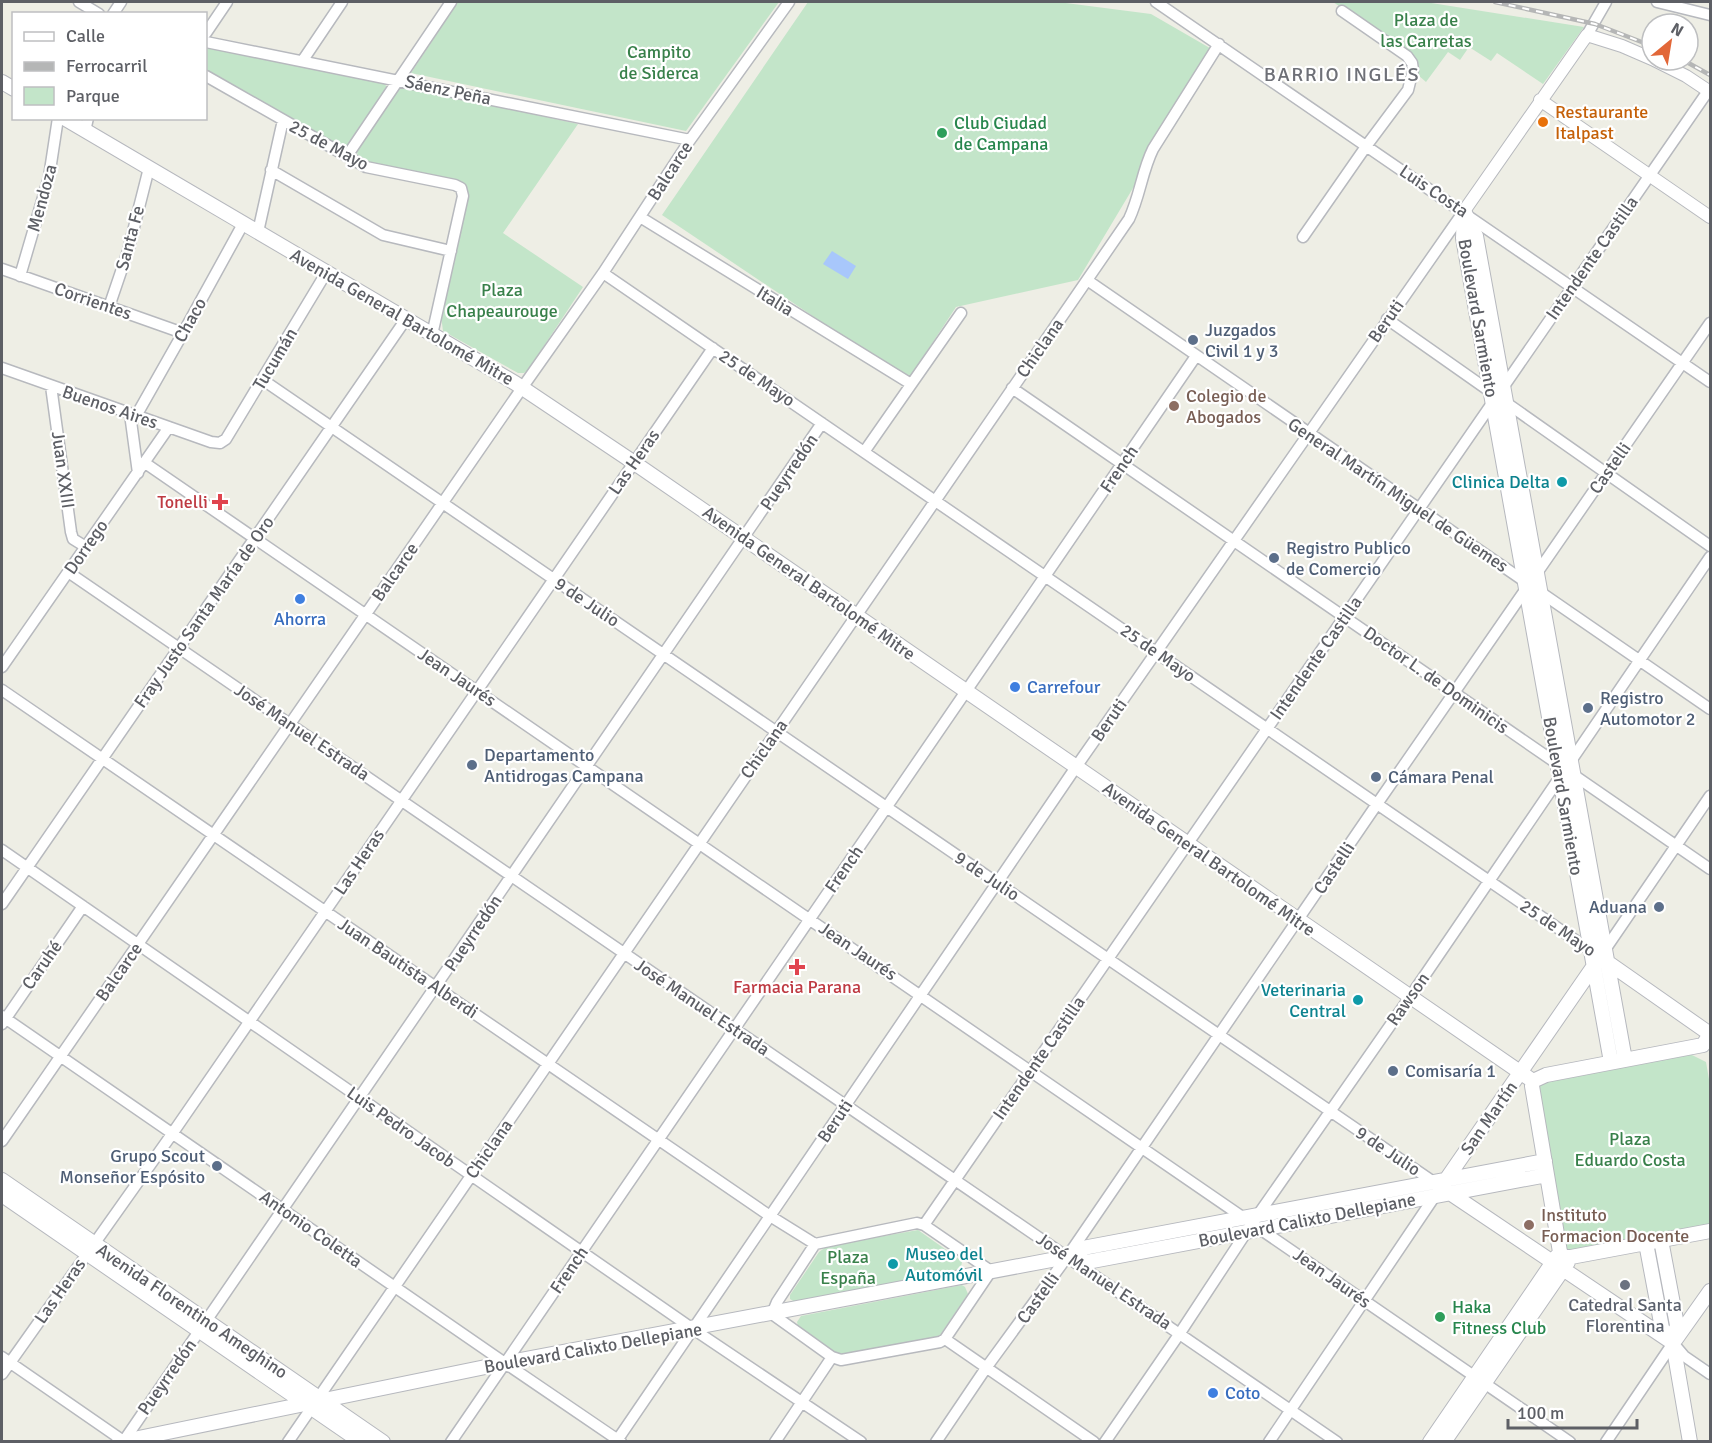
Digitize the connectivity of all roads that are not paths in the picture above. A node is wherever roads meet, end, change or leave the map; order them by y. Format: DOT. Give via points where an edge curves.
graph roads {
  1 [pos="79,2"];
  2 [pos="228,2"];
  3 [pos="342,2"];
  4 [pos="452,2"];
  5 [pos="789,2"];
  6 [pos="1156,2"];
  7 [pos="1606,2"];
  8 [pos="1657,2"];
  9 [pos="1342,11"];
  10 [pos="96,12"];
  11 [pos="1710,15"];
  12 [pos="207,32"];
  13 [pos="1587,35"];
  14 [pos="207,42"];
  15 [pos="1219,44"];
  16 [pos="1640,54"];
  17 [pos="303,60"];
  18 [pos="1678,72"];
  19 [pos="207,77"];
  20 [pos="399,80"];
  21 [pos="1709,92"];
  22 [pos="1540,100"];
  23 [pos="58,120"];
  24 [pos="71,120"];
  25 [pos="283,120"];
  26 [pos="87,125"];
  27 [pos="690,140"];
  28 [pos="1366,145"];
  29 [pos="347,156"];
  30 [pos="148,168"];
  31 [pos="271,170"];
  32 [pos="1649,175"];
  33 [pos="1464,211"];
  34 [pos="1710,217"];
  35 [pos="640,218"];
  36 [pos="243,224"];
  37 [pos="258,232"];
  38 [pos="1303,237"];
  39 [pos="451,251"];
  40 [pos="2,269"];
  41 [pos="326,273"];
  42 [pos="603,273"];
  43 [pos="20,276"];
  44 [pos="1087,280"];
  45 [pos="1571,287"];
  46 [pos="110,307"];
  47 [pos="961,313"];
  48 [pos="405,319"];
  49 [pos="1387,319"];
  50 [pos="1710,323"];
  51 [pos="183,333"];
  52 [pos="432,335"];
  53 [pos="713,348"];
  54 [pos="1196,356"];
  55 [pos="1683,363"];
  56 [pos="2,368"];
  57 [pos="263,380"];
  58 [pos="1710,382"];
  59 [pos="911,384"];
  60 [pos="51,386"];
  61 [pos="522,388"];
  62 [pos="1012,388"];
  63 [pos="1498,396"];
  64 [pos="133,415"];
  65 [pos="822,423"];
  66 [pos="332,426"];
  67 [pos="170,428"];
  68 [pos="1308,433"];
  69 [pos="220,443"];
  70 [pos="864,452"];
  71 [pos="633,462"];
  72 [pos="145,463"];
  73 [pos="1122,464"];
  74 [pos="138,473"];
  75 [pos="1607,473"];
  76 [pos="935,500"];
  77 [pos="443,503"];
  78 [pos="1419,509"];
  79 [pos="254,538"];
  80 [pos="743,539"];
  81 [pos="1234,540"];
  82 [pos="1710,546"];
  83 [pos="86,547"];
  84 [pos="1710,556"];
  85 [pos="68,572"];
  86 [pos="1046,576"];
  87 [pos="553,579"];
  88 [pos="1532,584"];
  89 [pos="366,614"];
  90 [pos="855,616"];
  91 [pos="1345,617"];
  92 [pos="178,648"];
  93 [pos="1157,652"];
  94 [pos="664,654"];
  95 [pos="1640,660"];
  96 [pos="2,667"];
  97 [pos="2,690"];
  98 [pos="477,690"];
  99 [pos="966,692"];
  100 [pos="1455,692"];
  101 [pos="1710,709"];
  102 [pos="290,725"];
  103 [pos="1268,729"];
  104 [pos="776,731"];
  105 [pos="102,759"];
  106 [pos="588,766"];
  107 [pos="1076,767"];
  108 [pos="1566,770"];
  109 [pos="1710,796"];
  110 [pos="401,801"];
  111 [pos="1377,804"];
  112 [pos="886,807"];
  113 [pos="214,835"];
  114 [pos="699,843"];
  115 [pos="1187,844"];
  116 [pos="1676,845"];
  117 [pos="2,850"];
  118 [pos="27,868"];
  119 [pos="1710,869"];
  120 [pos="512,877"];
  121 [pos="1489,881"];
  122 [pos="997,883"];
  123 [pos="2,904"];
  124 [pos="83,906"];
  125 [pos="325,911"];
  126 [pos="810,918"];
  127 [pos="1299,920"];
  128 [pos="138,945"];
  129 [pos="624,953"];
  130 [pos="1599,957"];
  131 [pos="1108,959"];
  132 [pos="436,987"];
  133 [pos="921,995"];
  134 [pos="1410,997"];
  135 [pos="3,1020"];
  136 [pos="249,1022"];
  137 [pos="734,1029"];
  138 [pos="1220,1036"];
  139 [pos="1708,1043"];
  140 [pos="61,1057"];
  141 [pos="1618,1061"];
  142 [pos="548,1064"];
  143 [pos="1031,1070"];
  144 [pos="1527,1077"];
  145 [pos="360,1098"];
  146 [pos="846,1106"];
  147 [pos="1330,1112"];
  148 [pos="172,1134"];
  149 [pos="658,1139"];
  150 [pos="2,1142"];
  151 [pos="1143,1147"];
  152 [pos="1546,1168"];
  153 [pos="471,1175"];
  154 [pos="2,1180"];
  155 [pos="955,1180"];
  156 [pos="1441,1187"];
  157 [pos="2,1195"];
  158 [pos="283,1210"];
  159 [pos="771,1216"];
  160 [pos="1253,1223"];
  161 [pos="924,1225"];
  162 [pos="1710,1231"];
  163 [pos="1661,1240"];
  164 [pos="1646,1243"];
  165 [pos="815,1244"];
  166 [pos="90,1248"];
  167 [pos="581,1252"];
  168 [pos="1067,1257"];
  169 [pos="1562,1260"];
  170 [pos="991,1271"];
  171 [pos="394,1287"];
  172 [pos="1710,1291"];
  173 [pos="1365,1302"];
  174 [pos="772,1314"];
  175 [pos="203,1326"];
  176 [pos="693,1329"];
  177 [pos="1180,1333"];
  178 [pos="945,1339"];
  179 [pos="1673,1343"];
  180 [pos="832,1358"];
  181 [pos="5,1360"];
  182 [pos="505,1364"];
  183 [pos="987,1368"];
  184 [pos="2,1374"];
  185 [pos="1710,1374"];
  186 [pos="1479,1379"];
  187 [pos="314,1402"];
  188 [pos="803,1402"];
  189 [pos="1291,1409"];
  190 [pos="123,1441"];
  191 [pos="618,1441"];
  192 [pos="288,1442"];
  193 [pos="361,1442"];
  194 [pos="383,1442"];
  195 [pos="451,1442"];
  196 [pos="775,1442"];
  197 [pos="861,1442"];
  198 [pos="936,1442"];
  199 [pos="1094,1442"];
  200 [pos="1105,1442"];
  201 [pos="1269,1442"];
  202 [pos="1337,1442"];
  203 [pos="1430,1442"];
  204 [pos="1444,1442"];
  205 [pos="1570,1442"];
  206 [pos="1606,1442"];
  207 [pos="1690,1442"];
  1 -- 10 [label="street"];
  2 -- 12 [label="street"];
  3 -- 17 [label="street"];
  4 -- 20 [label="street"];
  5 -- 27 [label="street, Balcarce"];
  6 -- 15 [label="street, Luis Costa"];
  7 -- 13 [label="street, Beruti"];
  8 -- 11 [label="street"];
  9 -- 28 [label="street" via="1412,63 1408,90"];
  13 -- 16 [label="street"];
  13 -- 22 [label="street, Beruti"];
  14 -- 17 [label="street, Sáenz Peña"];
  15 -- 28 [label="street, Luis Costa"];
  15 -- 44 [label="street, Chiclana" via="1153,149 1132,213"];
  17 -- 20 [label="street, Sáenz Peña"];
  18 -- 21 [label="street"];
  19 -- 25 [label="street, 25 de Mayo"];
  20 -- 27 [label="street, Sáenz Peña"];
  20 -- 29 [label="street"];
  21 -- 32 [label="street, Intendente Castilla"];
  22 -- 32 [label="street"];
  22 -- 33 [label="street, Beruti"];
  23 -- 43 [label="street, Mendoza" via="49,177"];
  24 -- 26 [label="main road, Avenida General Bartolomé Mitre"];
  25 -- 29 [label="street, 25 de Mayo"];
  25 -- 31 [label="street"];
  26 -- 30 [label="main road, Avenida General Bartolomé Mitre"];
  27 -- 35 [label="street, Balcarce"];
  28 -- 33 [label="street, Luis Costa"];
  28 -- 38 [label="street"];
  29 -- 39 [label="street, 25 de Mayo" via="366,167 461,188 463,196"];
  30 -- 36 [label="main road, Avenida General Bartolomé Mitre"];
  30 -- 46 [label="street, Santa Fe"];
  31 -- 37 [label="street"];
  31 -- 39 [label="street" via="383,235"];
  32 -- 34 [label="street"];
  32 -- 45 [label="street, Intendente Castilla"];
  33 -- 45 [label="street, Luis Costa"];
  33 -- 49 [label="street, Beruti"];
  33 -- 63 [label="main road, Boulevard Sarmiento" via="1476,236"];
  35 -- 42 [label="street, Balcarce"];
  35 -- 59 [label="street, Italia"];
  36 -- 37 [label="main road, Avenida General Bartolomé Mitre"];
  36 -- 51 [label="street, Chaco"];
  37 -- 41 [label="main road, Avenida General Bartolomé Mitre"];
  39 -- 52 [label="street"];
  40 -- 43 [label="street, Corrientes"];
  41 -- 48 [label="main road, Avenida General Bartolomé Mitre"];
  41 -- 57 [label="street, Tucumán"];
  42 -- 53 [label="street, 25 de Mayo"];
  42 -- 61 [label="street, Balcarce"];
  43 -- 46 [label="street, Corrientes"];
  44 -- 54 [label="street, General Martín Miguel de Güemes"];
  44 -- 62 [label="street, Chiclana"];
  45 -- 55 [label="street, Luis Costa"];
  45 -- 63 [label="street, Intendente Castilla"];
  46 -- 51 [label="street, Corrientes"];
  47 -- 59 [label="street"];
  48 -- 52 [label="main road, Avenida General Bartolomé Mitre"];
  48 -- 66 [label="street, Fray Justo Santa María de Oro"];
  49 -- 63 [label="street"];
  49 -- 68 [label="street, Beruti"];
  50 -- 55 [label="street, Castelli"];
  51 -- 64 [label="street, Chaco"];
  52 -- 61 [label="main road, Avenida General Bartolomé Mitre"];
  53 -- 65 [label="street, 25 de Mayo"];
  53 -- 71 [label="street, Las Heras"];
  54 -- 68 [label="street, General Martín Miguel de Güemes"];
  54 -- 73 [label="street, French"];
  55 -- 58 [label="street, Luis Costa"];
  55 -- 75 [label="street, Castelli"];
  56 -- 60 [label="street, Buenos Aires"];
  57 -- 66 [label="street, 9 de Julio"];
  57 -- 69 [label="street, Tucumán"];
  59 -- 70 [label="street"];
  60 -- 64 [label="street, Buenos Aires"];
  60 -- 83 [label="street, Juan XXIII" via="71,532 73,539"];
  61 -- 71 [label="main road, Avenida General Bartolomé Mitre"];
  61 -- 77 [label="street, Balcarce"];
  62 -- 73 [label="street, Doctor L. de Dominicis"];
  62 -- 76 [label="street, Chiclana"];
  63 -- 75 [label="street"];
  63 -- 78 [label="street, Intendente Castilla"];
  63 -- 88 [label="main road, Boulevard Sarmiento"];
  64 -- 67 [label="street, Buenos Aires"];
  64 -- 74 [label="street"];
  65 -- 70 [label="street, 25 de Mayo"];
  65 -- 80 [label="street, Pueyrredón"];
  66 -- 77 [label="street, 9 de Julio"];
  66 -- 79 [label="street, Fray Justo Santa María de Oro"];
  67 -- 69 [label="street, Buenos Aires"];
  67 -- 72 [label="street, Dorrego"];
  68 -- 78 [label="street, General Martín Miguel de Güemes"];
  68 -- 81 [label="street, Beruti"];
  70 -- 76 [label="street, 25 de Mayo"];
  71 -- 80 [label="main road, Avenida General Bartolomé Mitre"];
  71 -- 87 [label="street, Las Heras"];
  72 -- 74 [label="street, Dorrego"];
  72 -- 79 [label="street, Jean Jaurés"];
  73 -- 81 [label="street, Doctor L. de Dominicis"];
  73 -- 86 [label="street, French"];
  74 -- 83 [label="street, Dorrego"];
  75 -- 82 [label="street"];
  75 -- 88 [label="street, Castelli"];
  76 -- 86 [label="street, 25 de Mayo"];
  76 -- 90 [label="street, Chiclana"];
  77 -- 87 [label="street, 9 de Julio"];
  77 -- 89 [label="street, Balcarce"];
  78 -- 88 [label="street, General Martín Miguel de Güemes"];
  78 -- 91 [label="street, Intendente Castilla"];
  79 -- 89 [label="street, Jean Jaurés"];
  79 -- 92 [label="street, Fray Justo Santa María de Oro"];
  80 -- 90 [label="main road, Avenida General Bartolomé Mitre"];
  80 -- 94 [label="street, Pueyrredón"];
  81 -- 91 [label="street, Doctor L. de Dominicis"];
  81 -- 93 [label="street, Beruti"];
  83 -- 85 [label="street, Dorrego"];
  84 -- 95 [label="street, Rawson"];
  85 -- 92 [label="street, José Manuel Estrada"];
  85 -- 96 [label="street, Dorrego"];
  86 -- 93 [label="street, 25 de Mayo"];
  86 -- 99 [label="street, French"];
  87 -- 94 [label="street, 9 de Julio"];
  87 -- 98 [label="street, Las Heras"];
  88 -- 95 [label="street, General Martín Miguel de Güemes"];
  88 -- 100 [label="street, Castelli"];
  88 -- 108 [label="main road, Boulevard Sarmiento"];
  89 -- 98 [label="street, Jean Jaurés"];
  89 -- 102 [label="street, Balcarce"];
  90 -- 99 [label="main road, Avenida General Bartolomé Mitre"];
  90 -- 104 [label="street, Chiclana"];
  91 -- 100 [label="street, Doctor L. de Dominicis"];
  91 -- 103 [label="street, Intendente Castilla"];
  92 -- 102 [label="street, José Manuel Estrada"];
  92 -- 105 [label="street, Fray Justo Santa María de Oro"];
  93 -- 103 [label="street, 25 de Mayo"];
  93 -- 107 [label="street, Beruti"];
  94 -- 104 [label="street, 9 de Julio"];
  94 -- 106 [label="street, Pueyrredón"];
  95 -- 101 [label="street, General Martín Miguel de Güemes"];
  95 -- 108 [label="street, Rawson"];
  97 -- 105 [label="street, Juan Bautista Alberdi"];
  98 -- 106 [label="street, Jean Jaurés"];
  98 -- 110 [label="street, Las Heras"];
  99 -- 107 [label="main road, Avenida General Bartolomé Mitre"];
  99 -- 112 [label="street, French"];
  100 -- 108 [label="street, Doctor L. de Dominicis"];
  100 -- 111 [label="street, Castelli"];
  102 -- 110 [label="street, José Manuel Estrada"];
  102 -- 113 [label="street, Balcarce"];
  103 -- 111 [label="street, 25 de Mayo"];
  103 -- 115 [label="street, Intendente Castilla"];
  104 -- 112 [label="street, 9 de Julio"];
  104 -- 114 [label="street, Chiclana"];
  105 -- 113 [label="street, Juan Bautista Alberdi"];
  105 -- 118 [label="street, Fray Justo Santa María de Oro"];
  106 -- 114 [label="street, Jean Jaurés"];
  106 -- 120 [label="street, Pueyrredón"];
  107 -- 115 [label="main road, Avenida General Bartolomé Mitre"];
  107 -- 122 [label="street, Beruti"];
  108 -- 116 [label="street, Doctor L. de Dominicis"];
  108 -- 121 [label="street, Rawson"];
  108 -- 130 [label="main road, Boulevard Sarmiento"];
  109 -- 116 [label="street, San Martín"];
  110 -- 120 [label="street, José Manuel Estrada"];
  110 -- 125 [label="street, Las Heras"];
  111 -- 121 [label="street, 25 de Mayo"];
  111 -- 127 [label="street, Castelli"];
  112 -- 122 [label="street, 9 de Julio"];
  112 -- 126 [label="street, French"];
  113 -- 125 [label="street, Juan Bautista Alberdi"];
  113 -- 128 [label="street, Balcarce"];
  114 -- 126 [label="street, Jean Jaurés"];
  114 -- 129 [label="street, Chiclana"];
  115 -- 127 [label="main road, Avenida General Bartolomé Mitre"];
  115 -- 131 [label="street, Intendente Castilla"];
  116 -- 119 [label="street, Doctor L. de Dominicis"];
  116 -- 130 [label="street, San Martín"];
  117 -- 118 [label="street, Luis Pedro Jacob"];
  118 -- 123 [label="street, Fray Justo Santa María de Oro"];
  118 -- 124 [label="street, Luis Pedro Jacob"];
  120 -- 129 [label="street, José Manuel Estrada"];
  120 -- 132 [label="street, Pueyrredón"];
  121 -- 130 [label="street, 25 de Mayo"];
  121 -- 134 [label="street, Rawson"];
  122 -- 131 [label="street, 9 de Julio"];
  122 -- 133 [label="street, Beruti"];
  124 -- 128 [label="street, Luis Pedro Jacob"];
  124 -- 135 [label="street, Caruhé"];
  125 -- 132 [label="street, Juan Bautista Alberdi"];
  125 -- 136 [label="street, Las Heras"];
  126 -- 133 [label="street, Jean Jaurés"];
  126 -- 137 [label="street, French"];
  127 -- 134 [label="main road, Avenida General Bartolomé Mitre"];
  127 -- 138 [label="street, Castelli"];
  128 -- 136 [label="street, Luis Pedro Jacob"];
  128 -- 140 [label="street, Balcarce"];
  129 -- 137 [label="street, José Manuel Estrada"];
  129 -- 142 [label="street, Chiclana"];
  130 -- 139 [label="main road, 25 de Mayo"];
  130 -- 141 [label="main road, Boulevard Sarmiento"];
  130 -- 144 [label="main road, San Martín"];
  131 -- 138 [label="street, 9 de Julio"];
  131 -- 143 [label="street, Intendente Castilla"];
  132 -- 142 [label="street, Juan Bautista Alberdi"];
  132 -- 145 [label="street, Pueyrredón"];
  133 -- 143 [label="street, Jean Jaurés"];
  133 -- 146 [label="street, Beruti"];
  134 -- 144 [label="main road, Avenida General Bartolomé Mitre"];
  134 -- 147 [label="street, Rawson"];
  135 -- 140 [label="street, Antonio Coletta"];
  136 -- 145 [label="street, Luis Pedro Jacob"];
  136 -- 148 [label="street, Las Heras"];
  137 -- 146 [label="street, José Manuel Estrada"];
  137 -- 149 [label="street, French"];
  138 -- 147 [label="street, 9 de Julio"];
  138 -- 151 [label="street, Castelli"];
  139 -- 141 [label="main road"];
  140 -- 148 [label="street, Antonio Coletta"];
  140 -- 150 [label="street, Balcarce"];
  141 -- 144 [label="main road"];
  142 -- 149 [label="street, Juan Bautista Alberdi"];
  142 -- 153 [label="street, Chiclana"];
  143 -- 151 [label="street, Jean Jaurés"];
  143 -- 155 [label="street, Intendente Castilla"];
  144 -- 152 [label="main road" via="1532,1086"];
  144 -- 156 [label="main road, San Martín"];
  145 -- 153 [label="street, Luis Pedro Jacob"];
  145 -- 158 [label="street, Pueyrredón"];
  146 -- 155 [label="street, José Manuel Estrada"];
  146 -- 159 [label="street, Beruti"];
  147 -- 156 [label="street, 9 de Julio"];
  147 -- 160 [label="street, Rawson"];
  148 -- 158 [label="street, Antonio Coletta"];
  148 -- 166 [label="street, Las Heras"];
  149 -- 159 [label="street, Juan Bautista Alberdi"];
  149 -- 167 [label="street, French"];
  151 -- 160 [label="street, Jean Jaurés"];
  151 -- 168 [label="street, Castelli"];
  152 -- 156 [label="main road, Boulevard Calixto Dellepiane"];
  152 -- 169 [label="main road"];
  153 -- 167 [label="street, Luis Pedro Jacob"];
  153 -- 171 [label="street, Chiclana"];
  154 -- 166 [label="main road, Avenida Florentino Ameghino"];
  155 -- 161 [label="street, Intendente Castilla"];
  155 -- 168 [label="street, José Manuel Estrada"];
  156 -- 160 [label="main road, Boulevard Calixto Dellepiane"];
  156 -- 169 [label="main road, 9 de Julio"];
  156 -- 173 [label="street, San Martín"];
  157 -- 166 [label="main road, Avenida Florentino Ameghino"];
  158 -- 171 [label="street, Antonio Coletta"];
  158 -- 175 [label="street, Pueyrredón"];
  159 -- 165 [label="street, Juan Bautista Alberdi"];
  159 -- 176 [label="street, Beruti"];
  160 -- 168 [label="main road, Boulevard Calixto Dellepiane" via="1086,1262"];
  160 -- 173 [label="street, Jean Jaurés"];
  160 -- 177 [label="street, Rawson"];
  161 -- 165 [label="street" via="917,1223"];
  161 -- 170 [label="street"];
  162 -- 163 [label="main road"];
  163 -- 164 [label="main road"];
  163 -- 179 [label="main road" via="1677,1325"];
  164 -- 169 [label="main road"];
  164 -- 179 [label="main road" via="1662,1328"];
  165 -- 174 [label="street"];
  166 -- 175 [label="main road, Avenida Florentino Ameghino"];
  166 -- 181 [label="street, Las Heras"];
  167 -- 176 [label="street, Luis Pedro Jacob"];
  167 -- 182 [label="street, French"];
  168 -- 170 [label="main road, Boulevard Calixto Dellepiane"];
  168 -- 177 [label="street, José Manuel Estrada"];
  168 -- 183 [label="street, Castelli"];
  169 -- 179 [label="main road, 9 de Julio"];
  169 -- 186 [label="main road"];
  170 -- 174 [label="main road, Boulevard Calixto Dellepiane"];
  170 -- 178 [label="street"];
  171 -- 182 [label="street, Antonio Coletta"];
  171 -- 187 [label="street, Chiclana"];
  172 -- 179 [label="main road"];
  173 -- 186 [label="street, Jean Jaurés"];
  173 -- 189 [label="street, San Martín"];
  174 -- 176 [label="main road, Boulevard Calixto Dellepiane"];
  174 -- 180 [label="street"];
  175 -- 187 [label="main road, Avenida Florentino Ameghino"];
  175 -- 190 [label="street, Pueyrredón"];
  176 -- 182 [label="main road, Boulevard Calixto Dellepiane"];
  176 -- 188 [label="street, Luis Pedro Jacob"];
  176 -- 191 [label="street, Beruti"];
  177 -- 189 [label="street, José Manuel Estrada"];
  177 -- 200 [label="street, Rawson"];
  178 -- 180 [label="street" via="841,1360"];
  178 -- 183 [label="street"];
  179 -- 185 [label="street, 9 de Julio"];
  179 -- 206 [label="street"];
  179 -- 207 [label="main road"];
  180 -- 188 [label="street"];
  181 -- 184 [label="street, Las Heras"];
  181 -- 190 [label="street"];
  182 -- 187 [label="main road, Boulevard Calixto Dellepiane"];
  182 -- 191 [label="street, Antonio Coletta"];
  182 -- 195 [label="street, French"];
  183 -- 198 [label="street, Castelli"];
  183 -- 199 [label="street"];
  186 -- 203 [label="main road"];
  186 -- 204 [label="main road"];
  186 -- 205 [label="street, Jean Jaurés"];
  187 -- 190 [label="main road, Boulevard Calixto Dellepiane"];
  187 -- 192 [label="street, Chiclana"];
  187 -- 193 [label="main road, Avenida Florentino Ameghino"];
  187 -- 194 [label="main road, Avenida Florentino Ameghino"];
  188 -- 196 [label="street"];
  188 -- 197 [label="street, Luis Pedro Jacob"];
  189 -- 201 [label="street, San Martín"];
  189 -- 202 [label="street, José Manuel Estrada"];
}
